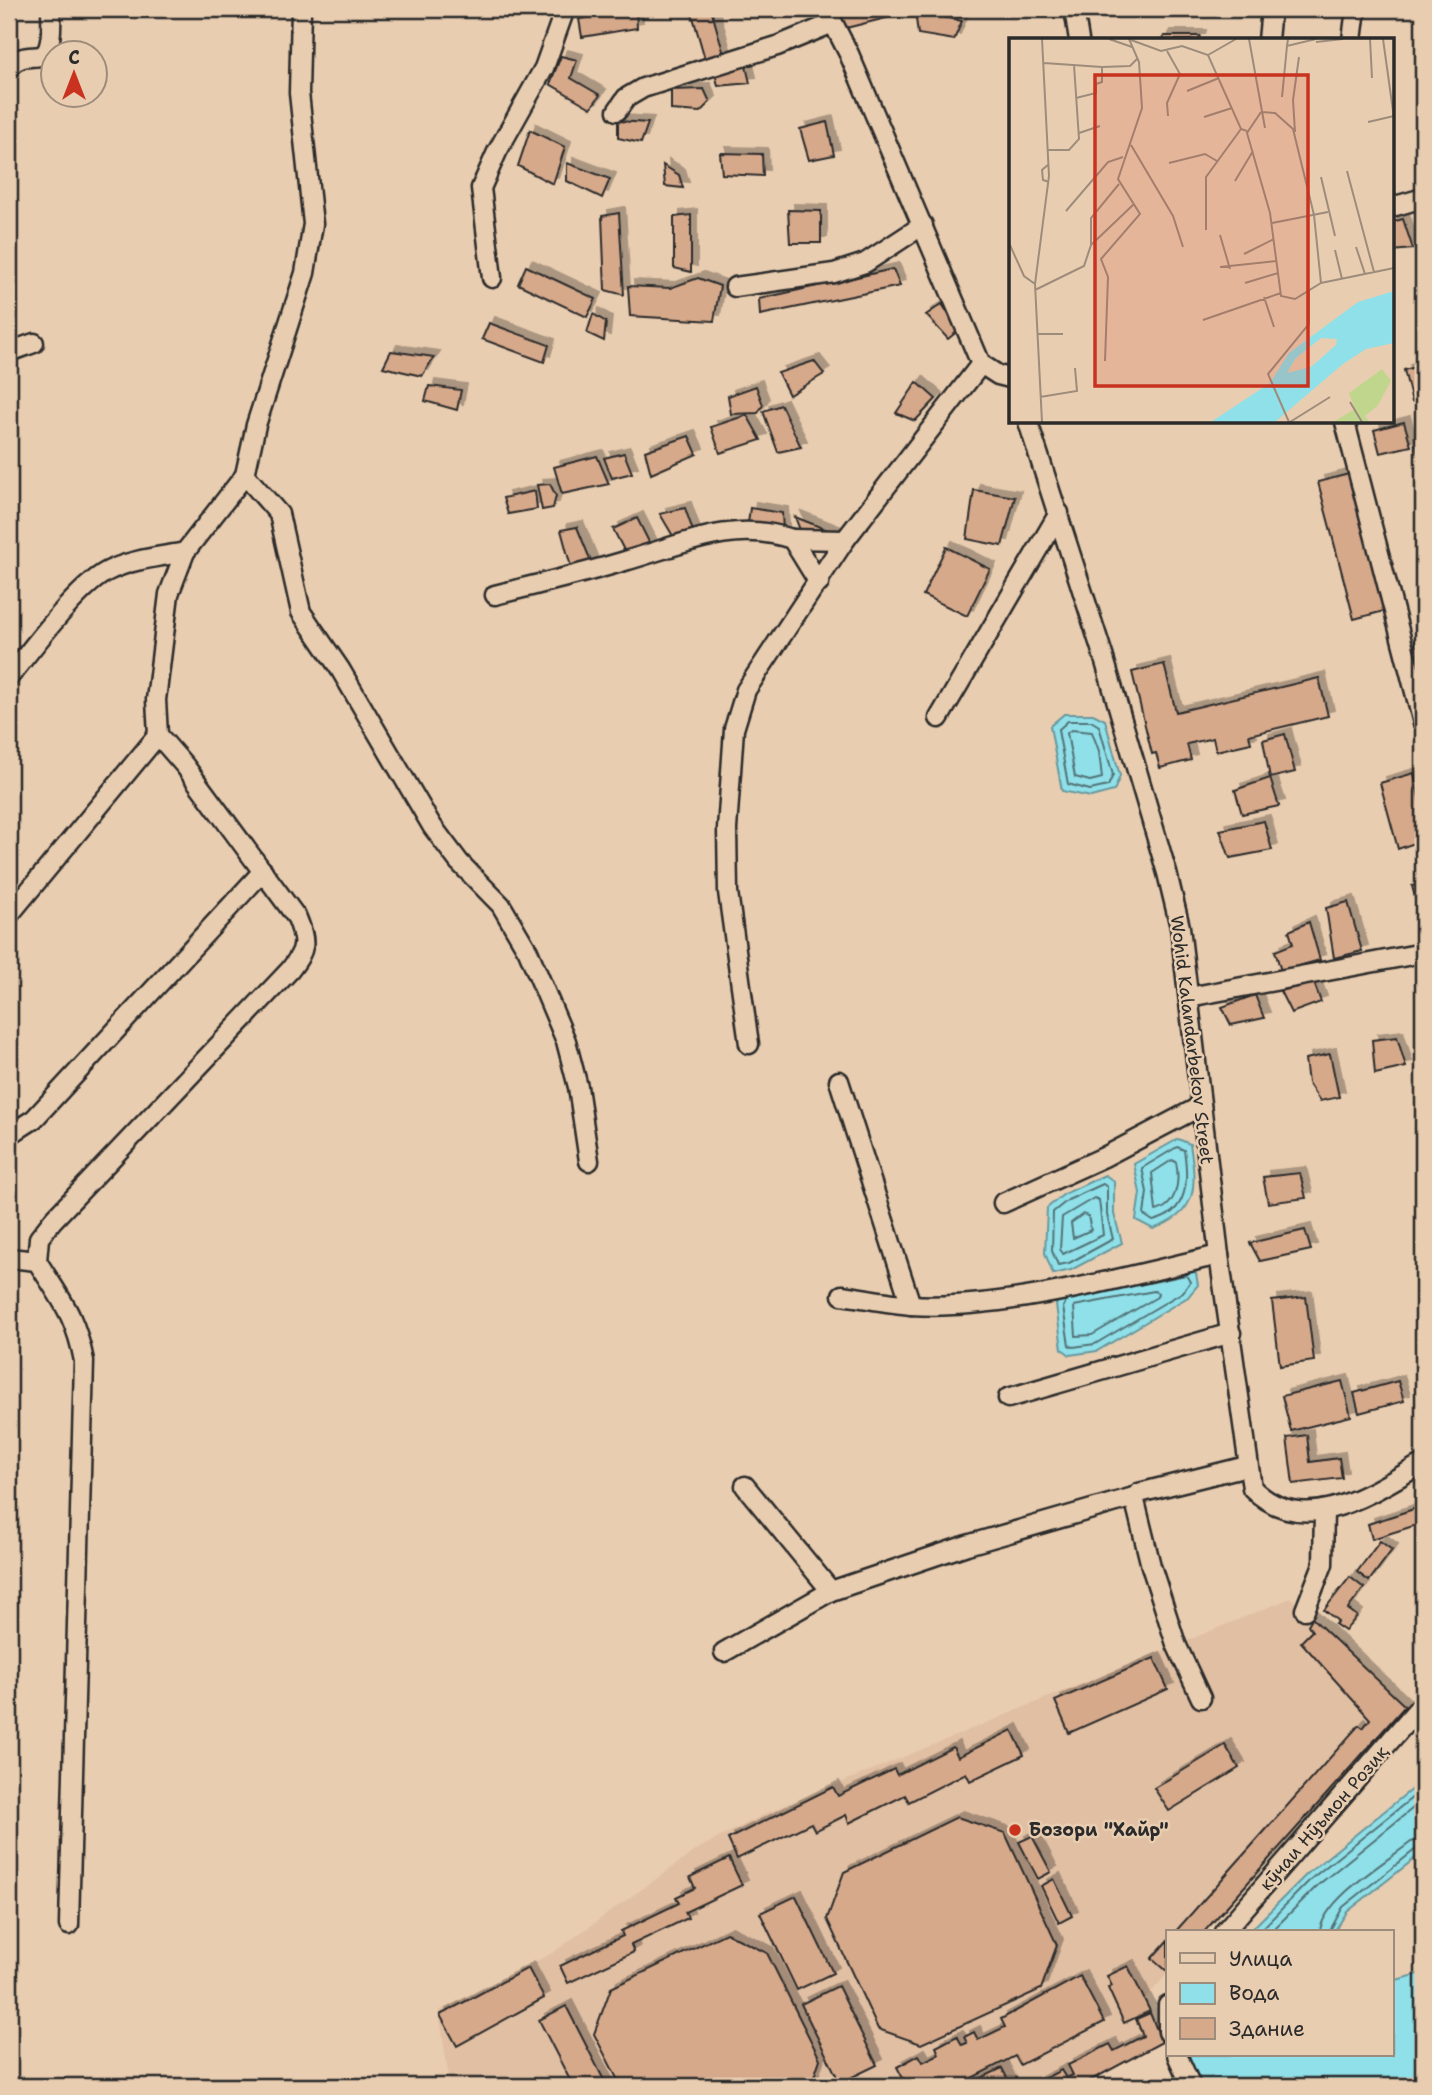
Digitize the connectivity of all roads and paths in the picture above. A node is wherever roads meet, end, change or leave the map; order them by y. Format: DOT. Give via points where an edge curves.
graph roads {
  1 [pos="51,9"];
  2 [pos="301,9"];
  3 [pos="565,9"];
  4 [pos="1074,9"];
  5 [pos="1271,9"];
  6 [pos="1356,9"];
  7 [pos="829,16"];
  8 [pos="1079,38"];
  9 [pos="1268,38"];
  10 [pos="1352,38"];
  11 [pos="9,67"];
  12 [pos="617,111"];
  13 [pos="1423,198"];
  14 [pos="1394,205"];
  15 [pos="923,225"];
  16 [pos="492,278"];
  17 [pos="735,287"];
  18 [pos="34,343"];
  19 [pos="9,352"];
  20 [pos="981,364"];
  21 [pos="1009,378"];
  22 [pos="1029,424"];
  23 [pos="1346,424"];
  24 [pos="245,475"];
  25 [pos="1059,513"];
  26 [pos="792,539"];
  27 [pos="845,540"];
  28 [pos="185,552"];
  29 [pos="819,583"];
  30 [pos="495,595"];
  31 [pos="9,677"];
  32 [pos="939,718"];
  33 [pos="1423,723"];
  34 [pos="158,735"];
  35 [pos="263,871"];
  36 [pos="9,915"];
  37 [pos="1423,953"];
  38 [pos="1189,997"];
  39 [pos="749,1044"];
  40 [pos="839,1081"];
  41 [pos="1201,1106"];
  42 [pos="9,1135"];
  43 [pos="589,1161"];
  44 [pos="1003,1203"];
  45 [pos="1219,1255"];
  46 [pos="9,1258"];
  47 [pos="37,1261"];
  48 [pos="842,1294"];
  49 [pos="911,1305"];
  50 [pos="1231,1333"];
  51 [pos="1009,1398"];
  52 [pos="1423,1464"];
  53 [pos="1247,1466"];
  54 [pos="745,1486"];
  55 [pos="1134,1497"];
  56 [pos="1324,1510"];
  57 [pos="831,1591"];
  58 [pos="1305,1610"];
  59 [pos="724,1651"];
  60 [pos="1200,1698"];
  61 [pos="1423,1703"];
  62 [pos="69,1925"];
  63 [pos="1226,1930"];
  64 [pos="1177,2056"];
  65 [pos="1191,2086"];
  1 -- 11 [label="street" via="48,50 40,58 17,60"];
  2 -- 24 [label="street" via="299,93 313,224 305,274 256,425"];
  3 -- 16 [label="street" via="544,68 481,188"];
  4 -- 8 [label="street"];
  5 -- 9 [label="street"];
  6 -- 10 [label="street"];
  7 -- 12 [label="street" via="777,46 643,88 626,98"];
  7 -- 15 [label="street"];
  13 -- 14 [label="street"];
  15 -- 17 [label="street" via="864,262 834,274"];
  15 -- 20 [label="street"];
  18 -- 19 [label="street"];
  20 -- 21 [label="street"];
  20 -- 27 [label="street"];
  22 -- 25 [label="street, Wohid Kalandarbekov Street"];
  23 -- 33 [label="street"];
  24 -- 28 [label="street"];
  24 -- 43 [label="street" via="279,514 302,611 432,826 501,905 528,951 566,1041"];
  25 -- 32 [label="street"];
  25 -- 38 [label="street, Wohid Kalandarbekov Street" via="1167,873"];
  26 -- 27 [label="street"];
  26 -- 29 [label="street"];
  26 -- 30 [label="street" via="767,531 705,536"];
  27 -- 29 [label="street"];
  28 -- 31 [label="street" via="107,571 88,586"];
  28 -- 34 [label="street" via="169,594 162,636"];
  29 -- 39 [label="street" via="747,690 734,729 727,829 729,892"];
  34 -- 35 [label="street"];
  34 -- 36 [label="street"];
  35 -- 42 [label="street" via="34,1119"];
  35 -- 47 [label="street" via="298,918 305,940 300,956 53,1220 40,1238"];
  37 -- 38 [label="street"];
  38 -- 41 [label="street, Wohid Kalandarbekov Street"];
  40 -- 49 [label="street"];
  41 -- 44 [label="street"];
  41 -- 45 [label="street, Wohid Kalandarbekov Street"];
  45 -- 49 [label="street" via="1018,1297"];
  45 -- 50 [label="street, Wohid Kalandarbekov Street"];
  46 -- 47 [label="street"];
  47 -- 62 [label="street" via="65,1300 78,1328 84,1361"];
  48 -- 49 [label="street"];
  50 -- 51 [label="street"];
  50 -- 53 [label="street, Wohid Kalandarbekov Street"];
  52 -- 56 [label="street, Wohid Kalandarbekov Street" via="1359,1501"];
  53 -- 55 [label="street"];
  53 -- 56 [label="street, Wohid Kalandarbekov Street" via="1252,1488 1264,1500 1290,1510"];
  54 -- 57 [label="street"];
  55 -- 57 [label="street" via="967,1545"];
  55 -- 60 [label="street" via="1176,1644"];
  56 -- 58 [label="street" via="1323,1564"];
  57 -- 59 [label="street"];
  61 -- 63 [label="street, кӯчаи Нӯъмон Розиқ"];
  64 -- 65 [label="street"];
}
